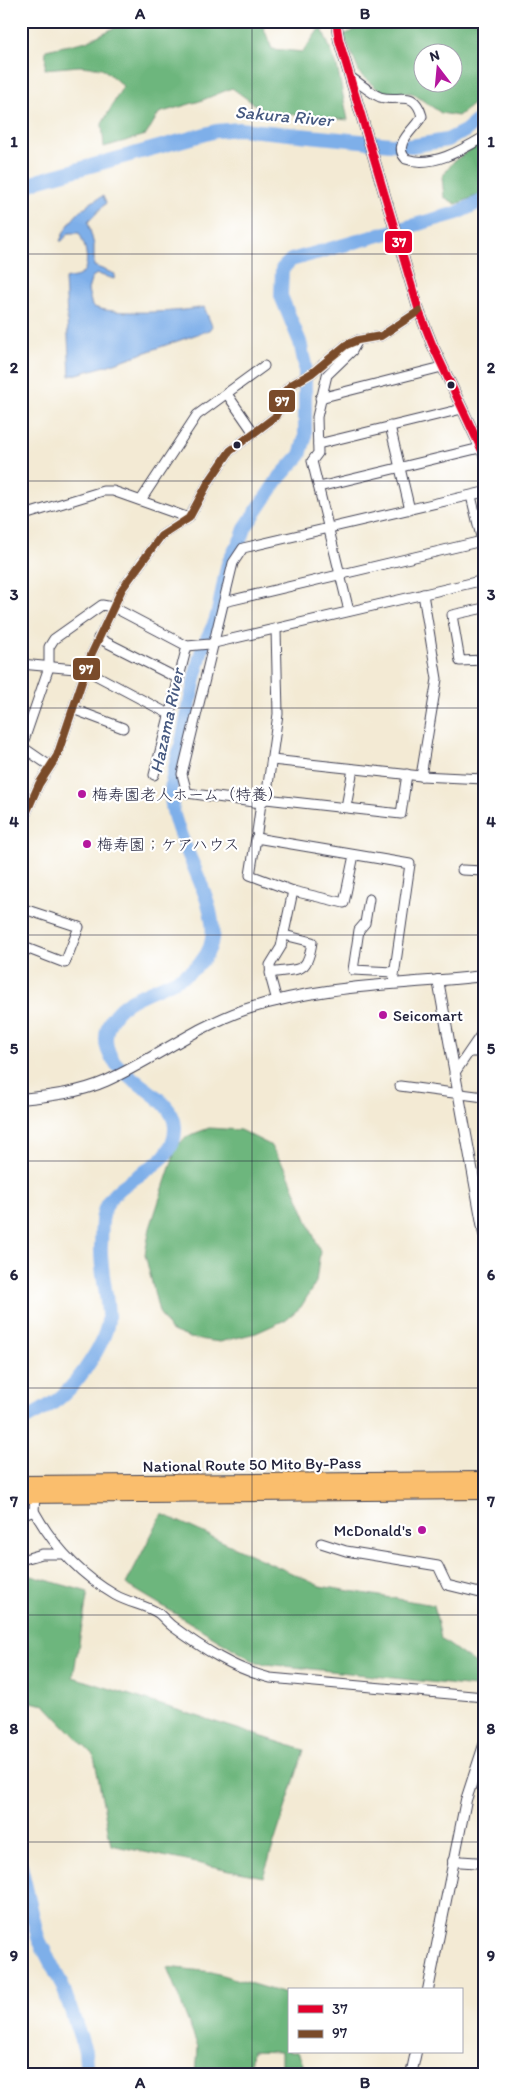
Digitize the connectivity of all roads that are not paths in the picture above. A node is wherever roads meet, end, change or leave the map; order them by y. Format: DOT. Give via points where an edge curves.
graph roads {
  1 [pos="336,21"];
  2 [pos="350,77"];
  3 [pos="484,137"];
  4 [pos="419,311"];
  5 [pos="358,340"];
  6 [pos="264,366"];
  7 [pos="442,367"];
  8 [pos="226,394"];
  9 [pos="320,398"];
  10 [pos="462,409"];
  11 [pos="390,426"];
  12 [pos="254,433"];
  13 [pos="318,444"];
  14 [pos="482,452"];
  15 [pos="400,468"];
  16 [pos="319,487"];
  17 [pos="484,492"];
  18 [pos="471,496"];
  19 [pos="141,500"];
  20 [pos="410,510"];
  21 [pos="21,516"];
  22 [pos="189,518"];
  23 [pos="329,529"];
  24 [pos="483,545"];
  25 [pos="340,574"];
  26 [pos="484,580"];
  27 [pos="423,594"];
  28 [pos="224,602"];
  29 [pos="113,607"];
  30 [pos="484,608"];
  31 [pos="349,611"];
  32 [pos="276,629"];
  33 [pos="98,638"];
  34 [pos="212,643"];
  35 [pos="191,645"];
  36 [pos="484,660"];
  37 [pos="21,664"];
  38 [pos="49,667"];
  39 [pos="86,670"];
  40 [pos="179,679"];
  41 [pos="72,709"];
  42 [pos="169,714"];
  43 [pos="123,728"];
  44 [pos="21,746"];
  45 [pos="272,760"];
  46 [pos="50,766"];
  47 [pos="353,769"];
  48 [pos="407,774"];
  49 [pos="154,775"];
  50 [pos="421,776"];
  51 [pos="484,779"];
  52 [pos="263,801"];
  53 [pos="346,807"];
  54 [pos="21,825"];
  55 [pos="256,832"];
  56 [pos="354,855"];
  57 [pos="462,870"];
  58 [pos="484,872"];
  59 [pos="293,891"];
  60 [pos="369,899"];
  61 [pos="21,908"];
  62 [pos="284,934"];
  63 [pos="21,946"];
  64 [pos="270,973"];
  65 [pos="484,976"];
  66 [pos="394,978"];
  67 [pos="438,980"];
  68 [pos="277,1001"];
  69 [pos="484,1030"];
  70 [pos="470,1052"];
  71 [pos="484,1052"];
  72 [pos="454,1074"];
  73 [pos="400,1086"];
  74 [pos="458,1094"];
  75 [pos="484,1097"];
  76 [pos="21,1099"];
  77 [pos="484,1234"];
  78 [pos="484,1479"];
  79 [pos="21,1483"];
  80 [pos="484,1492"];
  81 [pos="28,1496"];
  82 [pos="34,1511"];
  83 [pos="21,1516"];
  84 [pos="322,1543"];
  85 [pos="62,1554"];
  86 [pos="21,1560"];
  87 [pos="484,1594"];
  88 [pos="484,1697"];
  89 [pos="484,1745"];
  90 [pos="453,1862"];
  91 [pos="484,1863"];
  92 [pos="428,1988"];
  93 [pos="416,2054"];
  94 [pos="411,2075"];
  1 -- 2 [label="street"];
  2 -- 3 [label="street" via="379,96 408,98 418,106 422,116 418,125 402,142 404,156 413,161 440,158"];
  2 -- 4 [label="street"];
  4 -- 5 [label="street" via="381,336"];
  4 -- 7 [label="street"];
  5 -- 9 [label="street" via="352,351 327,375"];
  5 -- 12 [label="street" via="346,345 284,392 275,417"];
  6 -- 8 [label="street"];
  7 -- 9 [label="street"];
  7 -- 10 [label="street"];
  8 -- 12 [label="street"];
  8 -- 19 [label="street" via="197,415"];
  9 -- 13 [label="street"];
  10 -- 11 [label="street"];
  10 -- 14 [label="street"];
  11 -- 13 [label="street"];
  11 -- 15 [label="street"];
  12 -- 22 [label="street" via="230,451"];
  13 -- 16 [label="street" via="318,453 312,460"];
  14 -- 15 [label="street"];
  15 -- 16 [label="street"];
  15 -- 20 [label="street"];
  16 -- 23 [label="street"];
  17 -- 18 [label="street"];
  18 -- 20 [label="street"];
  18 -- 24 [label="street"];
  19 -- 21 [label="street" via="114,491 103,491"];
  19 -- 22 [label="street"];
  20 -- 23 [label="street"];
  22 -- 29 [label="street" via="161,536 122,589"];
  23 -- 25 [label="street"];
  23 -- 28 [label="street" via="243,548 233,563"];
  24 -- 25 [label="street"];
  25 -- 28 [label="street"];
  25 -- 31 [label="street"];
  26 -- 27 [label="street"];
  27 -- 31 [label="street"];
  27 -- 50 [label="street" via="437,679"];
  28 -- 34 [label="street"];
  29 -- 33 [label="street"];
  29 -- 35 [label="street"];
  29 -- 38 [label="street" via="102,605 54,639 49,647"];
  30 -- 36 [label="street" via="452,616 460,661"];
  31 -- 32 [label="street"];
  32 -- 34 [label="street"];
  32 -- 45 [label="street" via="278,714"];
  33 -- 39 [label="street"];
  33 -- 40 [label="street"];
  34 -- 35 [label="street"];
  34 -- 52 [label="street" via="182,774 187,793"];
  35 -- 40 [label="street"];
  37 -- 38 [label="street"];
  38 -- 39 [label="street"];
  38 -- 44 [label="street"];
  39 -- 41 [label="street"];
  39 -- 42 [label="street"];
  40 -- 42 [label="street"];
  41 -- 43 [label="street"];
  41 -- 46 [label="street" via="57,756"];
  42 -- 49 [label="street"];
  44 -- 46 [label="street"];
  45 -- 47 [label="street"];
  45 -- 52 [label="street"];
  46 -- 54 [label="street"];
  47 -- 48 [label="street"];
  47 -- 53 [label="street"];
  48 -- 50 [label="street"];
  48 -- 53 [label="street" via="401,814"];
  50 -- 51 [label="street"];
  52 -- 53 [label="street"];
  52 -- 55 [label="street"];
  56 -- 59 [label="street" via="344,903"];
  56 -- 59 [label="street" via="256,838 250,875"];
  56 -- 66 [label="street" via="410,864"];
  57 -- 58 [label="street"];
  59 -- 62 [label="street"];
  60 -- 66 [label="street" via="365,923 359,930 353,970"];
  61 -- 63 [label="street" via="79,927 65,963"];
  62 -- 64 [label="street" via="281,947 270,965"];
  62 -- 64 [label="street" via="312,942 309,962 304,967"];
  64 -- 68 [label="street"];
  65 -- 67 [label="street"];
  66 -- 67 [label="street"];
  66 -- 68 [label="street"];
  67 -- 72 [label="street"];
  68 -- 76 [label="street" via="212,1023 105,1082 68,1094"];
  69 -- 70 [label="street"];
  70 -- 71 [label="street"];
  70 -- 72 [label="street"];
  72 -- 74 [label="street"];
  73 -- 74 [label="street"];
  74 -- 75 [label="street"];
  74 -- 77 [label="street"];
  78 -- 79 [label="highway, National Route 50 Mito By-Pass"];
  80 -- 81 [label="highway, National Route 50 Mito By-Pass"];
  81 -- 82 [label="street"];
  82 -- 83 [label="street"];
  82 -- 85 [label="street"];
  84 -- 87 [label="street" via="346,1551 438,1566 447,1584"];
  85 -- 86 [label="street" via="42,1554"];
  85 -- 88 [label="street" via="116,1595 158,1614 206,1649 251,1673 270,1678"];
  89 -- 90 [label="street" via="470,1784"];
  90 -- 91 [label="street"];
  90 -- 92 [label="street"];
  93 -- 94 [label="street"];
}
